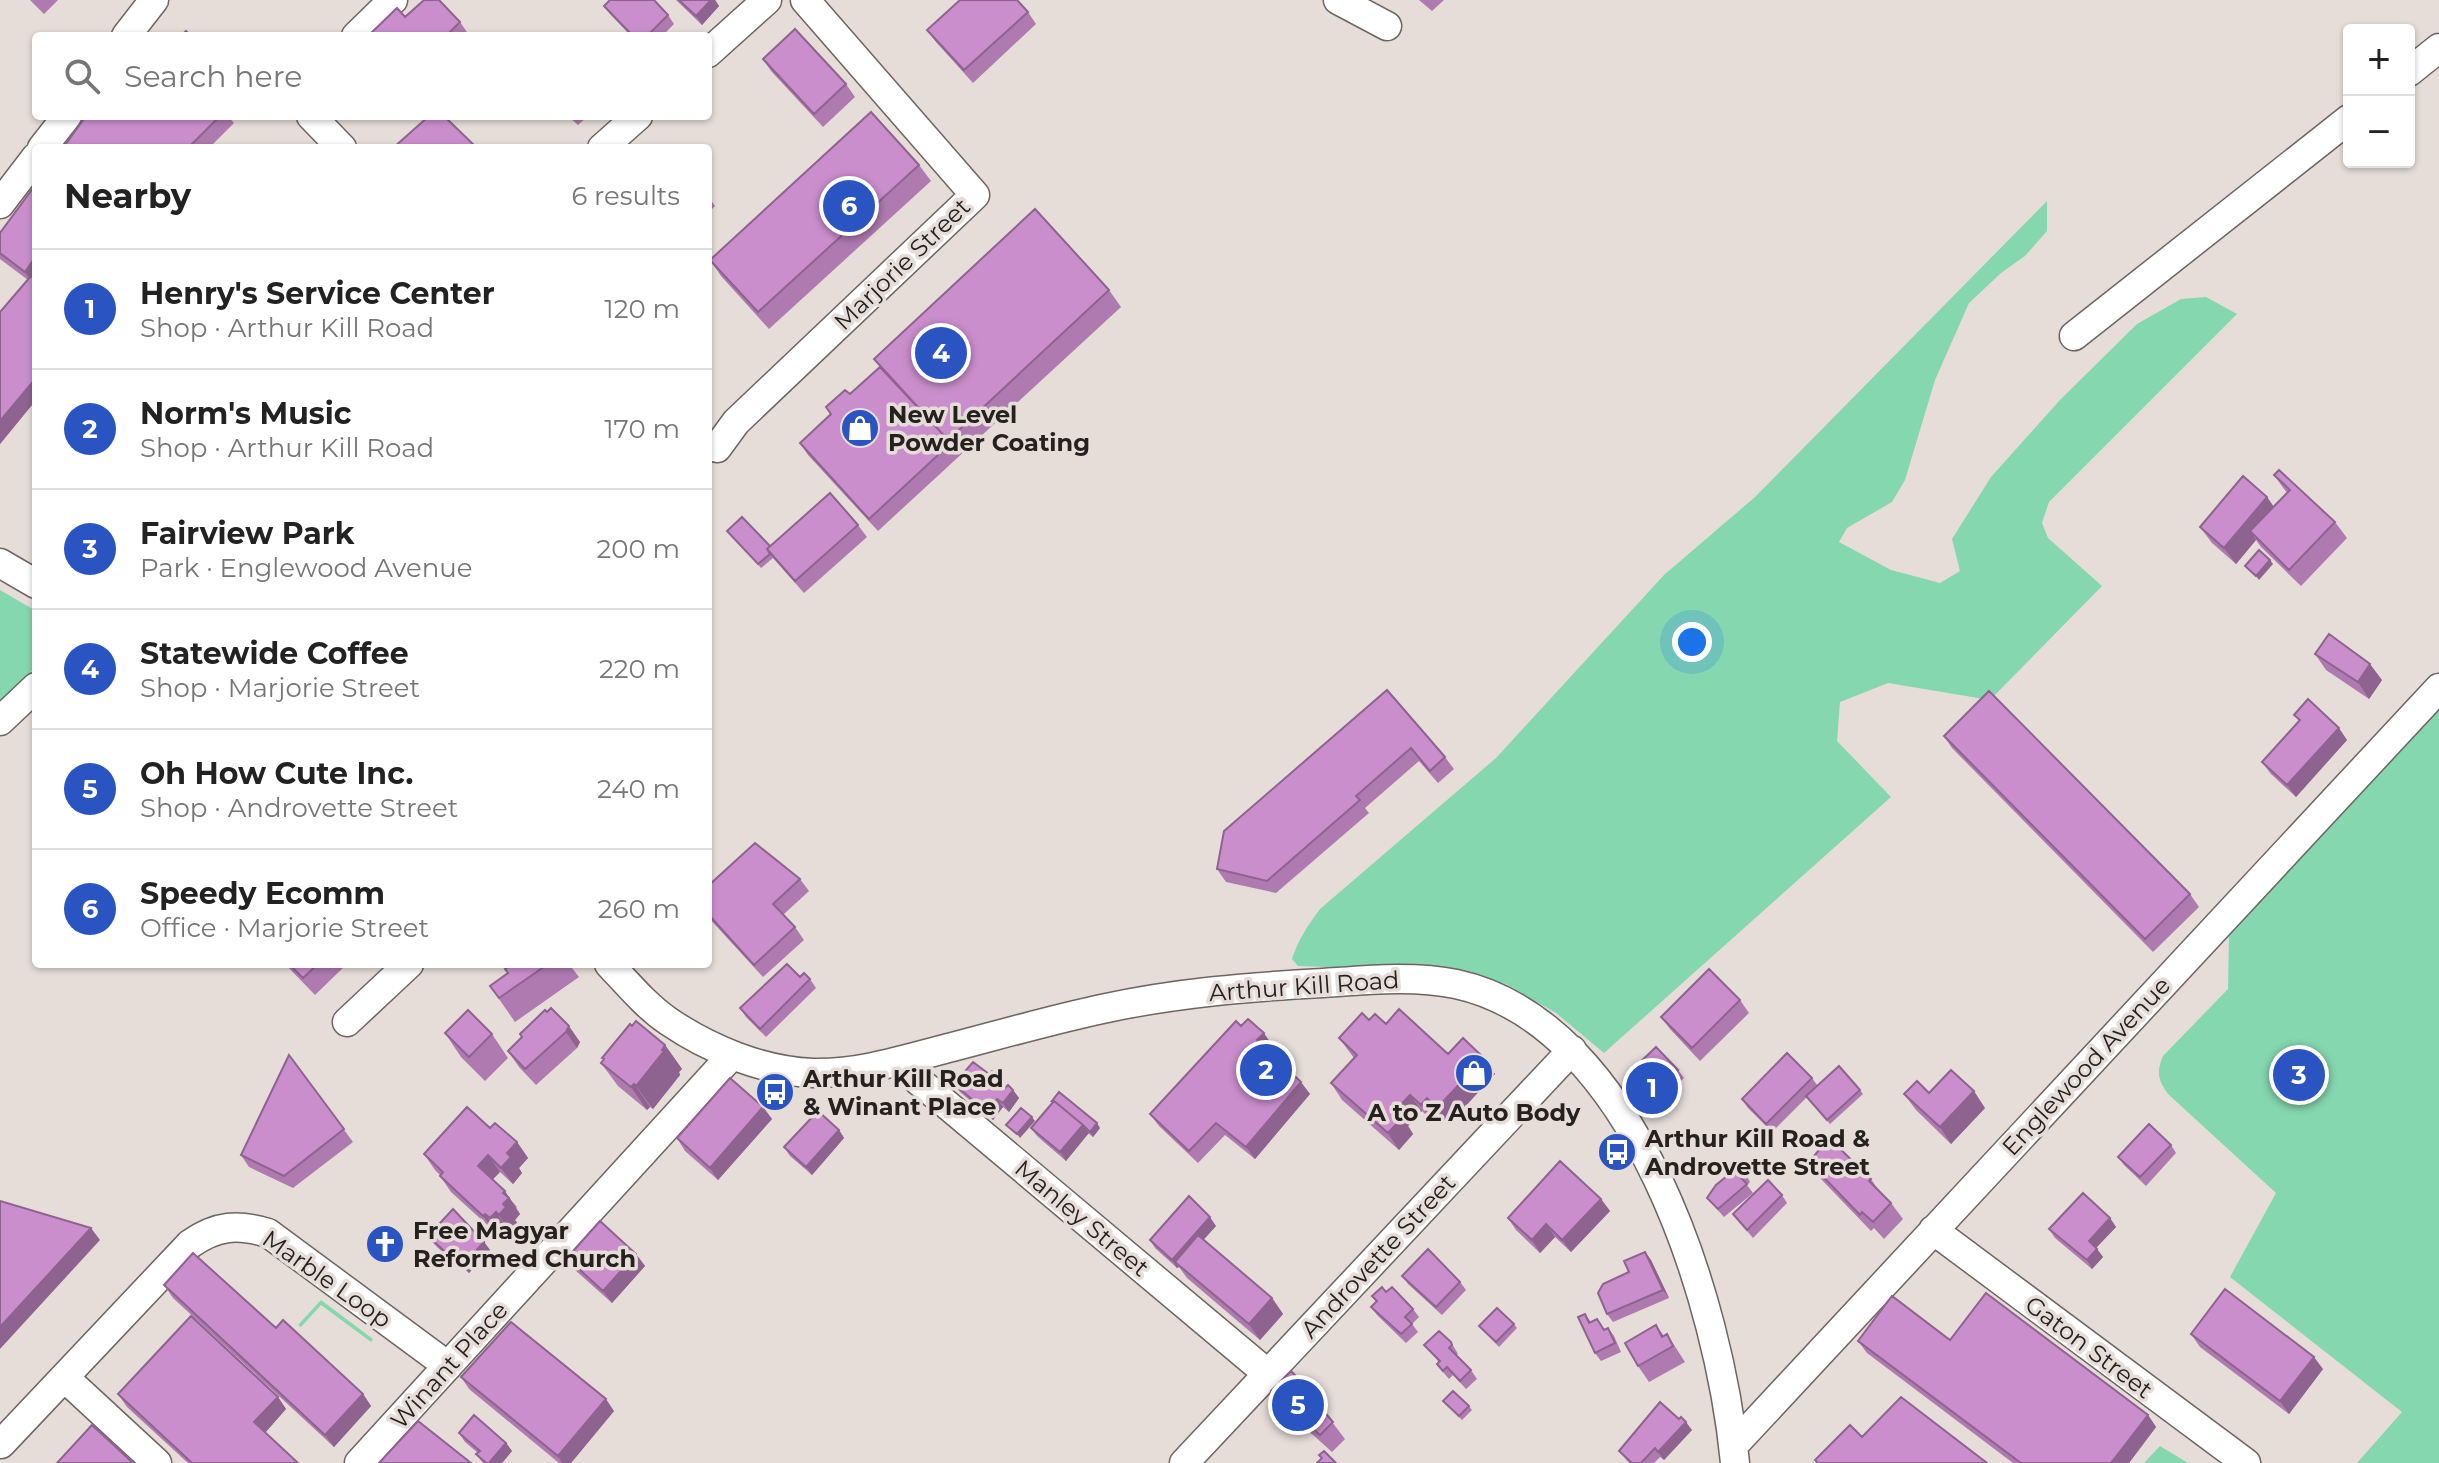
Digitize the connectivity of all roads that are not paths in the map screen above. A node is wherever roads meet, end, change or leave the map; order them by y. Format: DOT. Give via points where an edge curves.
graph roads {
  1 [pos="154,0"];
  2 [pos="393,0"];
  3 [pos="767,0"];
  4 [pos="805,0"];
  5 [pos="1338,0"];
  6 [pos="1387,26"];
  7 [pos="129,32"];
  8 [pos="360,32"];
  9 [pos="2439,48"];
  10 [pos="712,49"];
  11 [pos="2415,67"];
  12 [pos="64,120"];
  13 [pos="315,120"];
  14 [pos="634,120"];
  15 [pos="2343,124"];
  16 [pos="45,144"];
  17 [pos="338,144"];
  18 [pos="606,144"];
  19 [pos="32,162"];
  20 [pos="0,204"];
  21 [pos="2074,336"];
  22 [pos="717,448"];
  23 [pos="0,563"];
  24 [pos="32,582"];
  25 [pos="2439,688"];
  26 [pos="32,691"];
  27 [pos="0,721"];
  28 [pos="405,968"];
  29 [pos="613,968"];
  30 [pos="347,1022"];
  31 [pos="1572,1050"];
  32 [pos="732,1055"];
  33 [pos="896,1062"];
  34 [pos="1933,1230"];
  35 [pos="448,1366"];
  36 [pos="1268,1374"];
  37 [pos="65,1378"];
  38 [pos="1,1444"];
  39 [pos="1734,1454"];
  40 [pos="157,1463"];
  41 [pos="359,1463"];
  42 [pos="1184,1463"];
  43 [pos="2246,1463"];
  1 -- 7 [label="street"];
  2 -- 8 [label="street"];
  3 -- 10 [label="street"];
  4 -- 22 [label="street, Marjorie Street" via="975,195 736,422"];
  5 -- 6 [label="street"];
  9 -- 11 [label="street"];
  12 -- 16 [label="street"];
  13 -- 17 [label="street"];
  14 -- 18 [label="street"];
  15 -- 21 [label="street"];
  19 -- 20 [label="street"];
  23 -- 24 [label="street"];
  25 -- 34 [label="street, Englewood Avenue"];
  26 -- 27 [label="street"];
  28 -- 30 [label="street"];
  29 -- 32 [label="street, Arthur Kill Road" via="665,1019"];
  31 -- 33 [label="street, Arthur Kill Road" via="1495,997 1457,985 1384,979 1153,999"];
  31 -- 36 [label="street, Androvette Street"];
  31 -- 39 [label="street, Arthur Kill Road" via="1630,1127 1677,1227 1719,1357"];
  32 -- 33 [label="street, Arthur Kill Road" via="812,1073"];
  32 -- 35 [label="street, Winant Place"];
  33 -- 36 [label="street, Manley Street"];
  34 -- 39 [label="street, Englewood Avenue"];
  34 -- 43 [label="street, Gaton Street"];
  35 -- 37 [label="street, Marble Loop" via="268,1233 225,1226 190,1244"];
  35 -- 41 [label="street, Winant Place"];
  36 -- 42 [label="street, Androvette Street"];
  37 -- 38 [label="street, Marble Loop"];
  37 -- 40 [label="street"];
}
